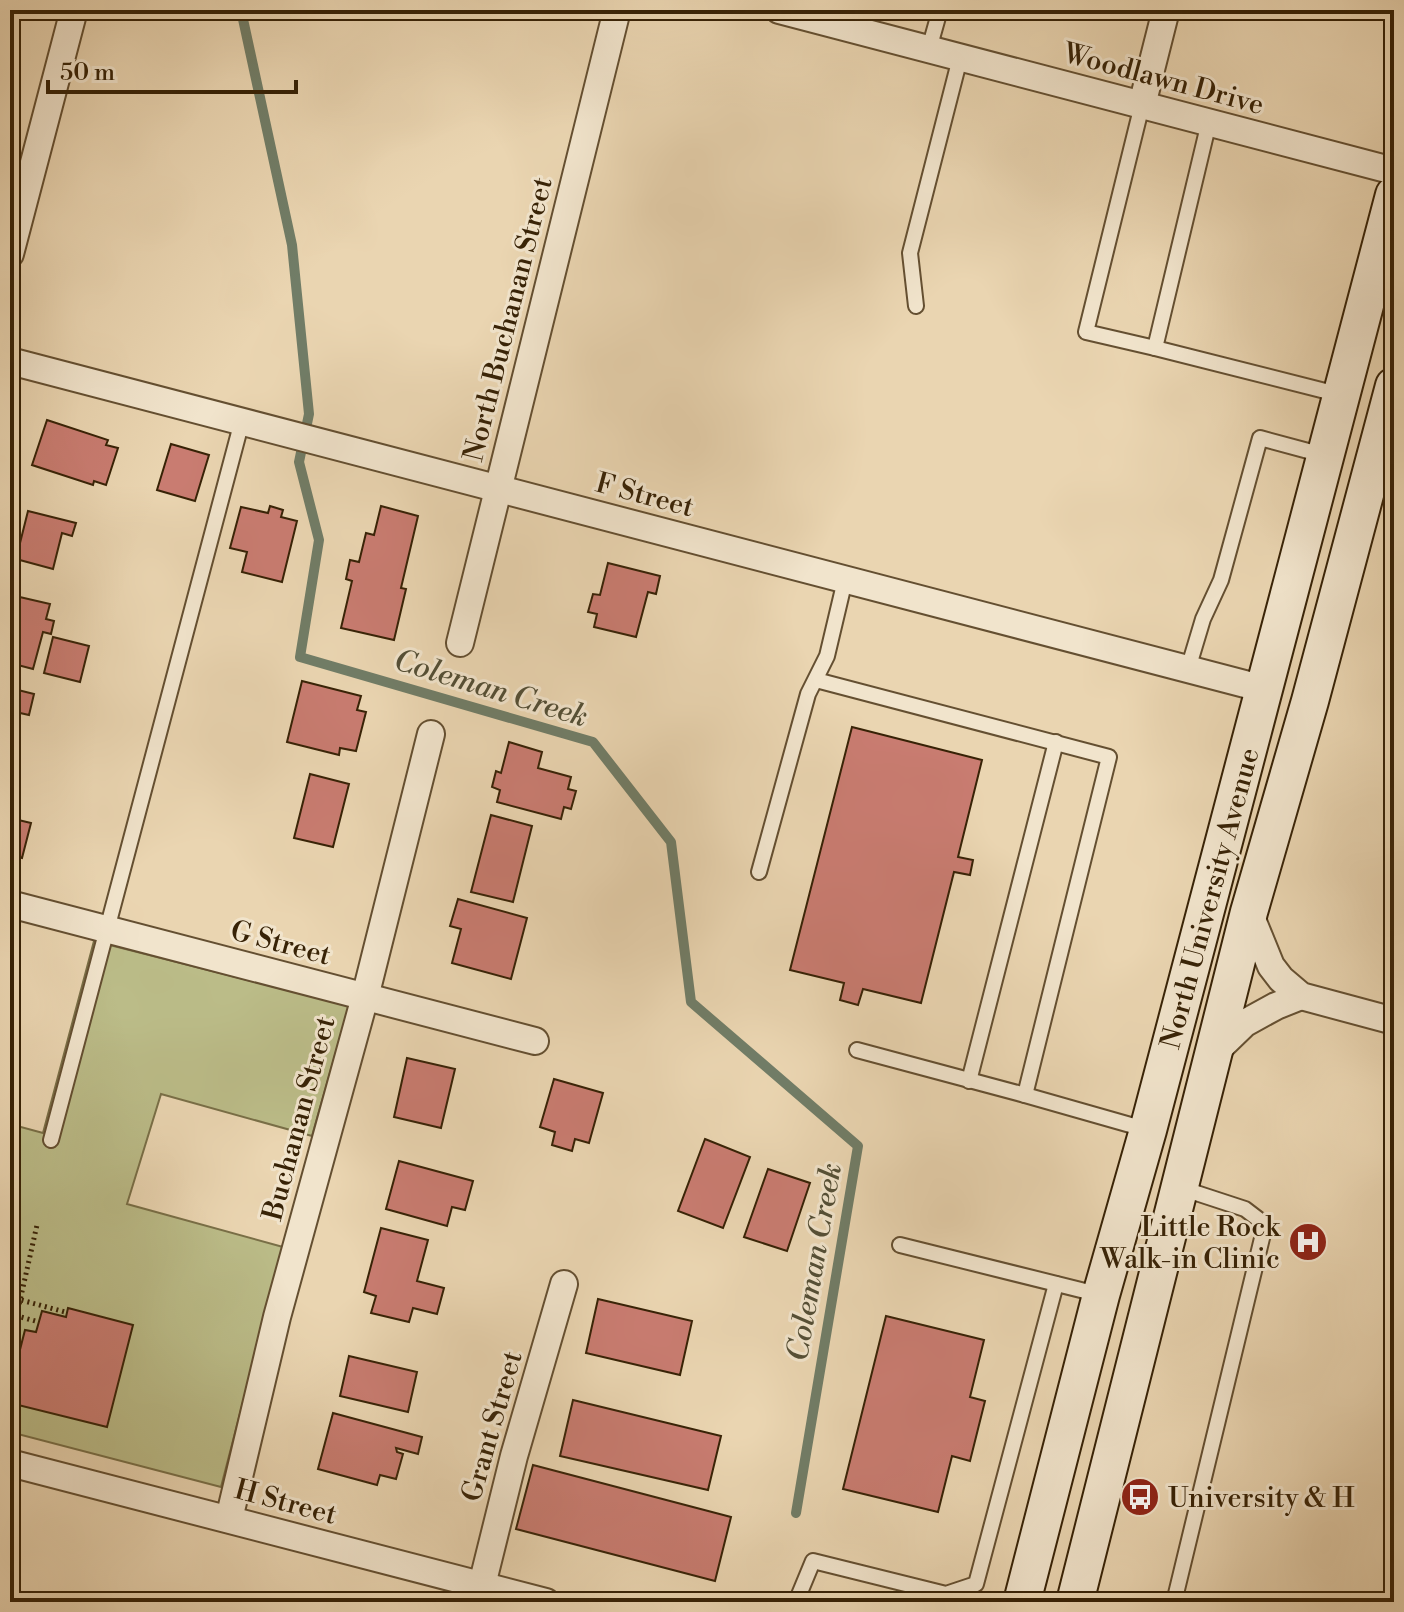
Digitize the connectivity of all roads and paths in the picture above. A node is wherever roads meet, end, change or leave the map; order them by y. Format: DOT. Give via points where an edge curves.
graph roads {
  1 [pos="74,10"];
  2 [pos="617,10"];
  3 [pos="779,10"];
  4 [pos="940,10"];
  5 [pos="1166,10"];
  6 [pos="929,49"];
  7 [pos="960,58"];
  8 [pos="1142,105"];
  9 [pos="1209,122"];
  10 [pos="1394,171"];
  11 [pos="1394,195"];
  12 [pos="10,254"];
  13 [pos="916,306"];
  14 [pos="1155,348"];
  15 [pos="10,361"];
  16 [pos="1394,386"];
  17 [pos="1341,395"];
  18 [pos="242,421"];
  19 [pos="1326,456"];
  20 [pos="498,488"];
  21 [pos="845,580"];
  22 [pos="460,643"];
  23 [pos="1188,669"];
  24 [pos="816,680"];
  25 [pos="1264,689"];
  26 [pos="431,734"];
  27 [pos="1056,742"];
  28 [pos="759,872"];
  29 [pos="10,904"];
  30 [pos="1249,912"];
  31 [pos="107,930"];
  32 [pos="1301,996"];
  33 [pos="365,997"];
  34 [pos="1394,1021"];
  35 [pos="535,1041"];
  36 [pos="857,1050"];
  37 [pos="1213,1054"];
  38 [pos="969,1081"];
  39 [pos="1025,1095"];
  40 [pos="1148,1130"];
  41 [pos="51,1140"];
  42 [pos="1179,1187"];
  43 [pos="37,1225"];
  44 [pos="900,1245"];
  45 [pos="564,1284"];
  46 [pos="1056,1284"];
  47 [pos="1101,1295"];
  48 [pos="10,1297"];
  49 [pos="21,1300"];
  50 [pos="65,1312"];
  51 [pos="10,1314"];
  52 [pos="18,1316"];
  53 [pos="39,1322"];
  54 [pos="10,1345"];
  55 [pos="10,1463"];
  56 [pos="229,1519"];
  57 [pos="482,1585"];
  58 [pos="546,1602"];
  59 [pos="796,1602"];
  60 [pos="1022,1602"];
  61 [pos="1075,1602"];
  62 [pos="1174,1602"];
  1 -- 12 [label="street"];
  2 -- 20 [label="street, North Buchanan Street"];
  3 -- 6 [label="street, Woodlawn Drive"];
  4 -- 6 [label="lane"];
  5 -- 8 [label="street"];
  6 -- 7 [label="street, Woodlawn Drive"];
  7 -- 8 [label="street, Woodlawn Drive"];
  7 -- 13 [label="lane" via="910,253"];
  8 -- 9 [label="street, Woodlawn Drive"];
  8 -- 14 [label="lane" via="1086,332"];
  9 -- 10 [label="street, Woodlawn Drive"];
  9 -- 14 [label="lane"];
  11 -- 17 [label="main road, North University Avenue"];
  14 -- 17 [label="lane"];
  15 -- 18 [label="street, F Street"];
  16 -- 30 [label="main road, North University Avenue"];
  17 -- 19 [label="main road, North University Avenue"];
  18 -- 20 [label="street, F Street"];
  18 -- 31 [label="lane"];
  19 -- 23 [label="lane" via="1260,438 1221,580"];
  19 -- 25 [label="main road, North University Avenue"];
  20 -- 21 [label="street, F Street"];
  20 -- 22 [label="street, North Buchanan Street"];
  21 -- 23 [label="street, F Street"];
  21 -- 24 [label="lane"];
  23 -- 25 [label="street, F Street"];
  24 -- 27 [label="lane"];
  24 -- 28 [label="lane"];
  25 -- 40 [label="main road, North University Avenue"];
  26 -- 33 [label="street, Buchanan Street"];
  27 -- 38 [label="lane"];
  27 -- 39 [label="lane" via="1109,757"];
  29 -- 31 [label="street, G Street"];
  30 -- 32 [label="street" via="1271,966"];
  30 -- 37 [label="main road, North University Avenue"];
  31 -- 33 [label="street, G Street"];
  31 -- 41 [label="lane"];
  32 -- 34 [label="street"];
  32 -- 37 [label="street" via="1245,1023"];
  33 -- 35 [label="street, G Street"];
  33 -- 56 [label="street, Buchanan Street" via="277,1317"];
  36 -- 38 [label="lane"];
  37 -- 42 [label="main road, North University Avenue"];
  38 -- 39 [label="lane"];
  39 -- 40 [label="lane"];
  40 -- 47 [label="main road, North University Avenue"];
  42 -- 61 [label="main road, North University Avenue"];
  42 -- 62 [label="lane" via="1245,1209 1262,1222 1263,1234"];
  43 -- 49 [label="path"];
  44 -- 46 [label="lane"];
  45 -- 57 [label="street, Grant Street"];
  46 -- 47 [label="lane"];
  46 -- 59 [label="lane" via="976,1584 946,1594 813,1561"];
  47 -- 60 [label="main road, North University Avenue"];
  48 -- 49 [label="path"];
  49 -- 50 [label="path"];
  49 -- 52 [label="path"];
  51 -- 52 [label="path"];
  52 -- 53 [label="path"];
  52 -- 54 [label="path"];
  55 -- 56 [label="street, H Street"];
  56 -- 57 [label="street, H Street"];
  57 -- 58 [label="street, H Street"];
}
